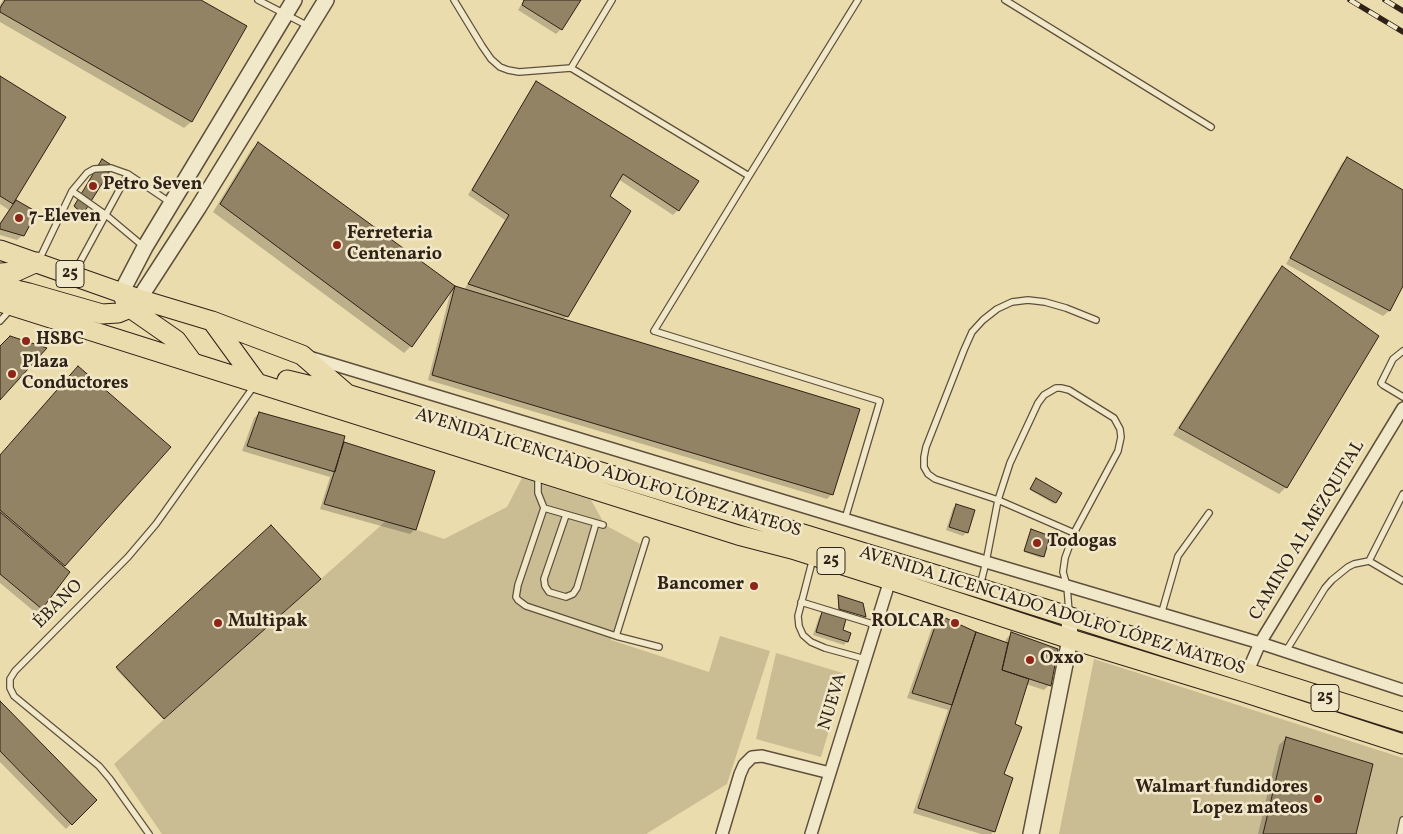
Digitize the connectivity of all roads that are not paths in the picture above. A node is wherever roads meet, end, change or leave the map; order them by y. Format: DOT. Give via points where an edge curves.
graph roads {
  1 [pos="258,0"];
  2 [pos="294,0"];
  3 [pos="326,0"];
  4 [pos="454,0"];
  5 [pos="612,0"];
  6 [pos="858,0"];
  7 [pos="1005,0"];
  8 [pos="286,14"];
  9 [pos="310,27"];
  10 [pos="571,68"];
  11 [pos="1211,127"];
  12 [pos="128,174"];
  13 [pos="749,176"];
  14 [pos="72,191"];
  15 [pos="171,203"];
  16 [pos="106,215"];
  17 [pos="145,247"];
  18 [pos="0,250"];
  19 [pos="38,262"];
  20 [pos="0,273"];
  21 [pos="73,275"];
  22 [pos="0,289"];
  23 [pos="130,300"];
  24 [pos="7,304"];
  25 [pos="1096,320"];
  26 [pos="0,321"];
  27 [pos="212,322"];
  28 [pos="1403,351"];
  29 [pos="302,355"];
  30 [pos="193,363"];
  31 [pos="257,383"];
  32 [pos="347,394"];
  33 [pos="1403,397"];
  34 [pos="1403,408"];
  35 [pos="538,471"];
  36 [pos="1403,494"];
  37 [pos="998,500"];
  38 [pos="544,508"];
  39 [pos="1209,513"];
  40 [pos="566,514"];
  41 [pos="845,519"];
  42 [pos="1074,532"];
  43 [pos="646,540"];
  44 [pos="814,556"];
  45 [pos="986,562"];
  46 [pos="1368,562"];
  47 [pos="890,580"];
  48 [pos="1403,581"];
  49 [pos="1067,586"];
  50 [pos="979,588"];
  51 [pos="801,602"];
  52 [pos="1161,614"];
  53 [pos="1069,617"];
  54 [pos="876,625"];
  55 [pos="616,636"];
  56 [pos="1070,639"];
  57 [pos="1260,643"];
  58 [pos="659,647"];
  59 [pos="1286,651"];
  60 [pos="865,659"];
  61 [pos="1247,673"];
  62 [pos="1403,690"];
  63 [pos="1403,722"];
  64 [pos="1403,744"];
  65 [pos="830,773"];
  66 [pos="1403,820"];
  67 [pos="150,834"];
  68 [pos="722,834"];
  69 [pos="811,834"];
  70 [pos="1031,834"];
  71 [pos="1400,834"];
  1 -- 8 [label="lane"];
  2 -- 8 [label="street"];
  3 -- 9 [label="street"];
  4 -- 10 [label="lane" via="491,59 500,66 519,72"];
  5 -- 10 [label="lane"];
  6 -- 13 [label="lane"];
  7 -- 11 [label="lane"];
  8 -- 9 [label="lane"];
  8 -- 15 [label="street"];
  9 -- 23 [label="street" via="198,208"];
  10 -- 13 [label="lane"];
  12 -- 14 [label="lane" via="111,168 94,169"];
  12 -- 15 [label="lane"];
  12 -- 16 [label="lane"];
  13 -- 41 [label="lane" via="654,331 880,401"];
  14 -- 16 [label="lane"];
  14 -- 19 [label="lane"];
  15 -- 17 [label="street"];
  16 -- 17 [label="lane"];
  16 -- 21 [label="lane"];
  17 -- 23 [label="street"];
  18 -- 19 [label="main road, AVENIDA LICENCIADO ADOLFO LÓPEZ MATEOS / 25"];
  19 -- 20 [label="main road" via="15,272"];
  19 -- 21 [label="main road, AVENIDA LICENCIADO ADOLFO LÓPEZ MATEOS / 25"];
  21 -- 23 [label="main road, AVENIDA LICENCIADO ADOLFO LÓPEZ MATEOS / 25"];
  22 -- 23 [label="main road" via="29,293 102,314 118,313"];
  23 -- 27 [label="main road, AVENIDA LICENCIADO ADOLFO LÓPEZ MATEOS / 25"];
  23 -- 30 [label="main road" via="176,340"];
  24 -- 26 [label="lane"];
  24 -- 30 [label="main road, AVENIDA LICENCIADO ADOLFO LÓPEZ MATEOS / 25"];
  25 -- 37 [label="lane" via="1046,302 1028,300 1012,302 997,309 972,332 926,447 924,467 935,479"];
  27 -- 29 [label="main road, AVENIDA LICENCIADO ADOLFO LÓPEZ MATEOS / 25"];
  27 -- 31 [label="main road"];
  28 -- 33 [label="lane" via="1393,359 1381,383"];
  29 -- 32 [label="main road, AVENIDA LICENCIADO ADOLFO LÓPEZ MATEOS / 25"];
  29 -- 41 [label="street"];
  30 -- 31 [label="main road, AVENIDA LICENCIADO ADOLFO LÓPEZ MATEOS / 25"];
  31 -- 32 [label="main road" via="272,377"];
  31 -- 35 [label="main road, AVENIDA LICENCIADO ADOLFO LÓPEZ MATEOS / 25"];
  31 -- 67 [label="lane, ÉBANO" via="156,524 10,679 14,696 99,766"];
  32 -- 50 [label="main road, AVENIDA LICENCIADO ADOLFO LÓPEZ MATEOS / 25"];
  34 -- 57 [label="street, CAMINO AL MEZQUITAL"];
  35 -- 38 [label="lane" via="538,493"];
  35 -- 44 [label="main road, AVENIDA LICENCIADO ADOLFO LÓPEZ MATEOS / 25"];
  36 -- 46 [label="lane"];
  37 -- 42 [label="lane"];
  37 -- 42 [label="lane" via="1010,463 1038,403 1051,390 1069,390 1114,418 1121,437 1118,451"];
  37 -- 45 [label="lane"];
  38 -- 40 [label="lane"];
  38 -- 55 [label="lane" via="518,584 518,600 539,611"];
  39 -- 52 [label="lane" via="1178,556"];
  40 -- 40 [label="lane" via="600,524 577,588 566,597 549,592 544,579"];
  41 -- 45 [label="street"];
  42 -- 49 [label="lane" via="1063,566"];
  43 -- 55 [label="lane"];
  44 -- 47 [label="main road, AVENIDA LICENCIADO ADOLFO LÓPEZ MATEOS / 25"];
  44 -- 51 [label="lane"];
  45 -- 49 [label="street"];
  45 -- 50 [label="lane"];
  46 -- 48 [label="lane"];
  46 -- 59 [label="lane" via="1354,564 1332,580"];
  47 -- 54 [label="street, NUEVA"];
  47 -- 56 [label="main road, AVENIDA LICENCIADO ADOLFO LÓPEZ MATEOS / 25"];
  49 -- 52 [label="street"];
  49 -- 53 [label="lane"];
  50 -- 53 [label="main road, AVENIDA LICENCIADO ADOLFO LÓPEZ MATEOS / 25"];
  51 -- 54 [label="lane"];
  51 -- 60 [label="lane" via="799,626 803,635 825,648"];
  52 -- 57 [label="street"];
  53 -- 56 [label="street"];
  53 -- 61 [label="main road, AVENIDA LICENCIADO ADOLFO LÓPEZ MATEOS / 25"];
  54 -- 60 [label="street, NUEVA"];
  55 -- 58 [label="lane"];
  56 -- 64 [label="main road, AVENIDA LICENCIADO ADOLFO LÓPEZ MATEOS / 25"];
  56 -- 70 [label="street"];
  57 -- 59 [label="street"];
  57 -- 61 [label="street, CAMINO AL MEZQUITAL"];
  59 -- 62 [label="street"];
  60 -- 65 [label="street, NUEVA"];
  61 -- 63 [label="main road, AVENIDA LICENCIADO ADOLFO LÓPEZ MATEOS / 25"];
  65 -- 68 [label="street" via="762,756 752,757 744,765"];
  65 -- 69 [label="street, NUEVA"];
  66 -- 71 [label="lane"];
}
